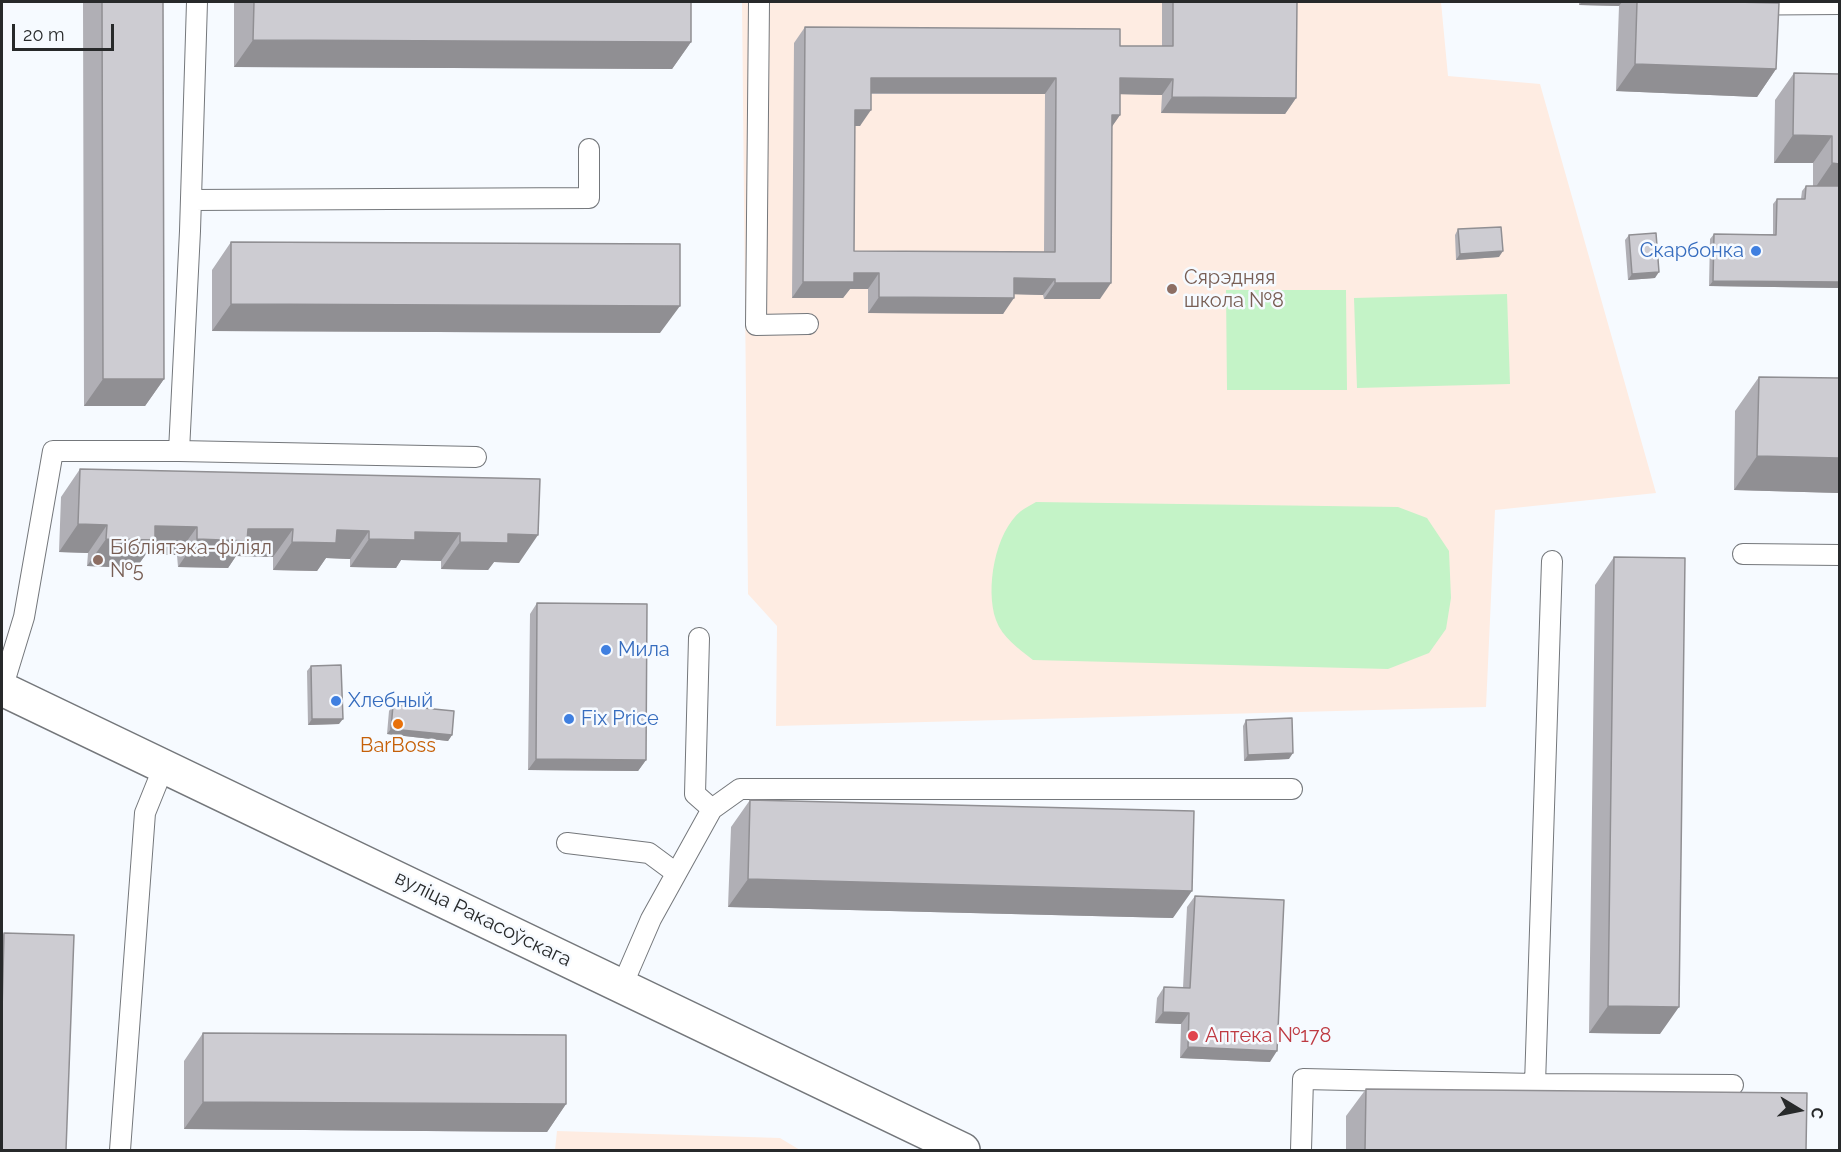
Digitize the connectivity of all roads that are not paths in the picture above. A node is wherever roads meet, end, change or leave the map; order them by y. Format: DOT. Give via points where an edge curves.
graph roads {
  1 [pos="197,2"];
  2 [pos="759,2"];
  3 [pos="1704,2"];
  4 [pos="1839,4"];
  5 [pos="589,149"];
  6 [pos="191,200"];
  7 [pos="808,324"];
  8 [pos="178,451"];
  9 [pos="476,457"];
  10 [pos="1743,554"];
  11 [pos="1839,555"];
  12 [pos="1552,561"];
  13 [pos="699,638"];
  14 [pos="2,689"];
  15 [pos="164,766"];
  16 [pos="1292,789"];
  17 [pos="712,809"];
  18 [pos="567,843"];
  19 [pos="676,873"];
  20 [pos="622,986"];
  21 [pos="1535,1084"];
  22 [pos="1733,1085"];
  23 [pos="120,1150"];
  24 [pos="963,1150"];
  25 [pos="1301,1150"];
  1 -- 6 [label="lane"];
  2 -- 7 [label="lane" via="756,325"];
  3 -- 4 [label="lane" via="1703,5"];
  5 -- 6 [label="lane" via="589,198"];
  6 -- 8 [label="lane"];
  8 -- 9 [label="lane"];
  8 -- 14 [label="lane" via="53,451 24,617"];
  10 -- 11 [label="lane"];
  12 -- 21 [label="lane"];
  13 -- 17 [label="lane" via="695,794"];
  14 -- 15 [label="main road, вуліца Ракасоўскага"];
  15 -- 20 [label="main road, вуліца Ракасоўскага"];
  15 -- 23 [label="lane" via="145,813"];
  16 -- 17 [label="lane" via="740,789"];
  17 -- 19 [label="lane"];
  18 -- 19 [label="lane" via="649,853"];
  19 -- 20 [label="lane" via="651,918"];
  20 -- 24 [label="main road, вуліца Ракасоўскага"];
  21 -- 22 [label="lane"];
  21 -- 25 [label="lane" via="1303,1080"];
}
